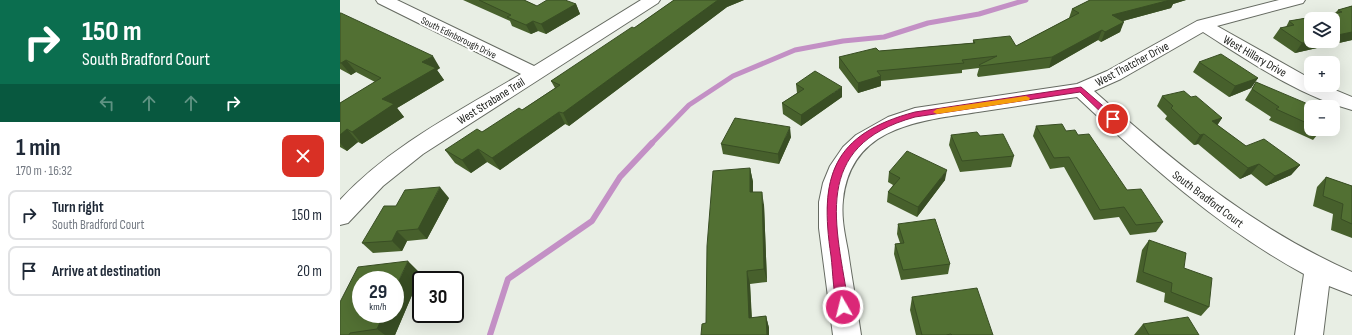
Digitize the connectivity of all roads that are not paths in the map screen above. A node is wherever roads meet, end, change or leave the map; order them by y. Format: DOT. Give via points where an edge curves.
graph roads {
  1 [pos="384,0"];
  2 [pos="652,0"];
  3 [pos="1297,0"];
  4 [pos="1203,25"];
  5 [pos="535,74"];
  6 [pos="1081,90"];
  7 [pos="1352,104"];
  8 [pos="340,216"];
  9 [pos="1318,270"];
  10 [pos="1352,284"];
  11 [pos="847,335"];
  12 [pos="1309,335"];
  1 -- 5 [label="street, South Edinborough Drive"];
  2 -- 5 [label="street, West Strabane Trail"];
  3 -- 4 [label="street, West Thatcher Drive"];
  4 -- 6 [label="street, West Thatcher Drive" via="1114,75"];
  4 -- 7 [label="street, West Hillary Drive" via="1284,74"];
  5 -- 8 [label="street, West Strabane Trail" via="401,160 372,183"];
  6 -- 9 [label="street, South Bradford Court" via="1209,202 1248,229"];
  6 -- 11 [label="street, West Thatcher Drive" via="908,116 878,128 847,154 836,173 831,222"];
  9 -- 10 [label="street, South Bradford Court"];
  9 -- 12 [label="street"];
}
